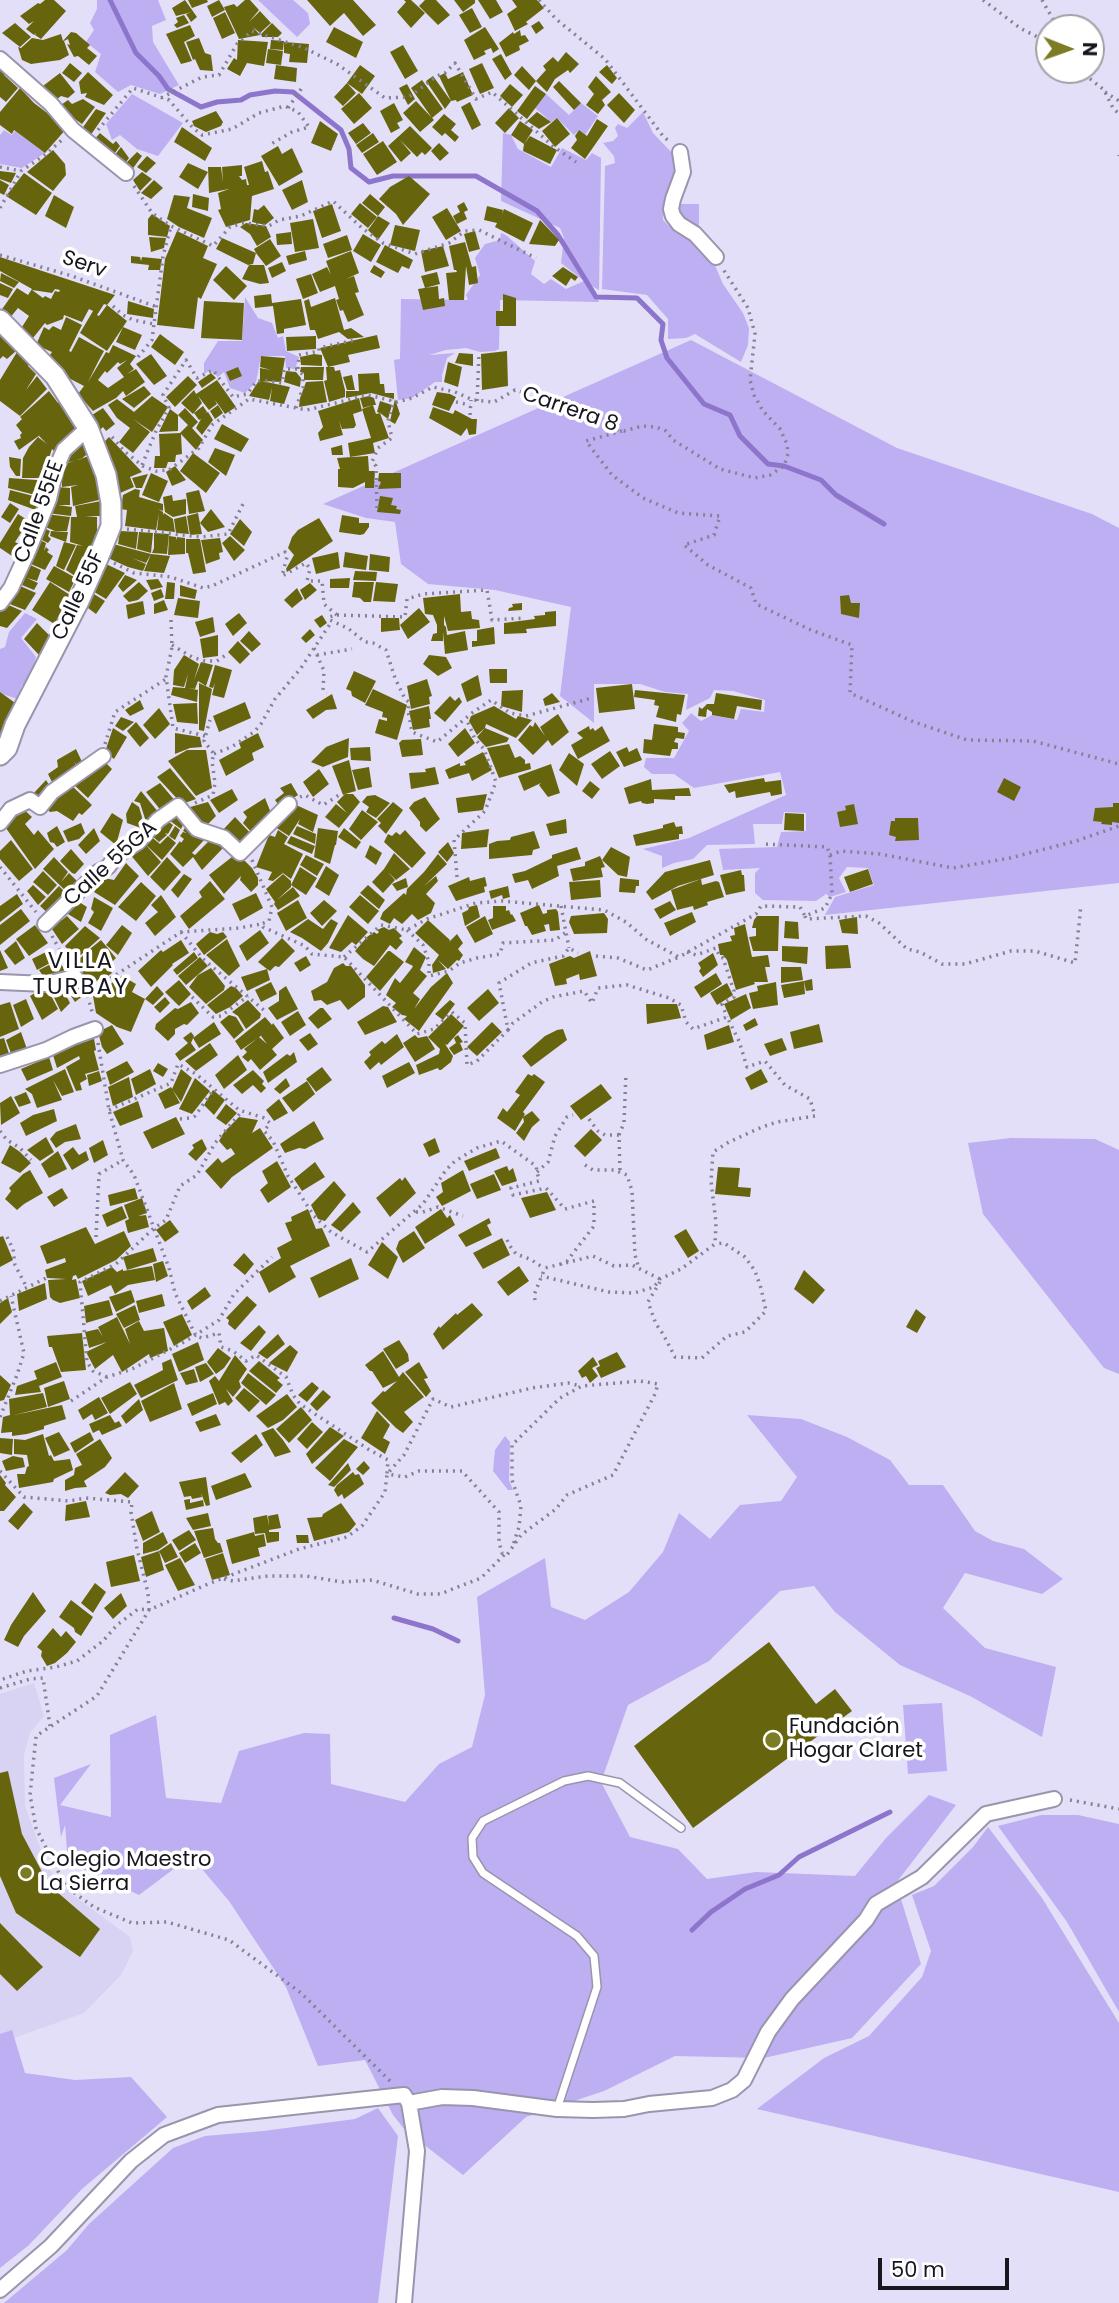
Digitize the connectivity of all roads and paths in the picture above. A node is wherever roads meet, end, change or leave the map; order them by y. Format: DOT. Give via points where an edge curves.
graph roads {
  1 [pos="539,0"];
  2 [pos="983,0"];
  3 [pos="1035,35"];
  4 [pos="0,59"];
  5 [pos="1096,84"];
  6 [pos="304,85"];
  7 [pos="1104,90"];
  8 [pos="161,98"];
  9 [pos="1119,101"];
  10 [pos="289,106"];
  11 [pos="1119,114"];
  12 [pos="73,130"];
  13 [pos="271,144"];
  14 [pos="680,152"];
  15 [pos="576,162"];
  16 [pos="0,167"];
  17 [pos="21,171"];
  18 [pos="126,173"];
  19 [pos="0,208"];
  20 [pos="171,226"];
  21 [pos="0,255"];
  22 [pos="716,257"];
  23 [pos="536,258"];
  24 [pos="113,306"];
  25 [pos="157,307"];
  26 [pos="0,320"];
  27 [pos="154,324"];
  28 [pos="355,340"];
  29 [pos="479,354"];
  30 [pos="138,357"];
  31 [pos="298,369"];
  32 [pos="247,394"];
  33 [pos="391,400"];
  34 [pos="471,400"];
  35 [pos="477,401"];
  36 [pos="456,402"];
  37 [pos="470,405"];
  38 [pos="237,408"];
  39 [pos="296,408"];
  40 [pos="470,415"];
  41 [pos="88,428"];
  42 [pos="624,431"];
  43 [pos="142,465"];
  44 [pos="243,504"];
  45 [pos="377,508"];
  46 [pos="111,526"];
  47 [pos="99,556"];
  48 [pos="0,603"];
  49 [pos="337,615"];
  50 [pos="525,618"];
  51 [pos="171,620"];
  52 [pos="332,621"];
  53 [pos="172,645"];
  54 [pos="314,648"];
  55 [pos="352,649"];
  56 [pos="226,655"];
  57 [pos="317,655"];
  58 [pos="166,679"];
  59 [pos="327,693"];
  60 [pos="592,698"];
  61 [pos="467,718"];
  62 [pos="210,720"];
  63 [pos="205,736"];
  64 [pos="214,754"];
  65 [pos="0,755"];
  66 [pos="103,756"];
  67 [pos="1119,764"];
  68 [pos="214,794"];
  69 [pos="339,795"];
  70 [pos="289,804"];
  71 [pos="0,824"];
  72 [pos="1119,826"];
  73 [pos="764,844"];
  74 [pos="244,849"];
  75 [pos="830,855"];
  76 [pos="0,867"];
  77 [pos="457,877"];
  78 [pos="1081,905"];
  79 [pos="561,906"];
  80 [pos="806,916"];
  81 [pos="45,924"];
  82 [pos="261,924"];
  83 [pos="407,930"];
  84 [pos="181,932"];
  85 [pos="565,933"];
  86 [pos="569,948"];
  87 [pos="687,952"];
  88 [pos="578,953"];
  89 [pos="596,956"];
  90 [pos="344,957"];
  91 [pos="679,957"];
  92 [pos="75,977"];
  93 [pos="0,982"];
  94 [pos="88,994"];
  95 [pos="248,996"];
  96 [pos="192,997"];
  97 [pos="266,1012"];
  98 [pos="727,1017"];
  99 [pos="95,1029"];
  100 [pos="508,1030"];
  101 [pos="0,1065"];
  102 [pos="626,1073"];
  103 [pos="214,1089"];
  104 [pos="109,1110"];
  105 [pos="242,1111"];
  106 [pos="573,1115"];
  107 [pos="180,1119"];
  108 [pos="589,1119"];
  109 [pos="0,1131"];
  110 [pos="619,1135"];
  111 [pos="31,1160"];
  112 [pos="123,1160"];
  113 [pos="585,1165"];
  114 [pos="537,1172"];
  115 [pos="620,1172"];
  116 [pos="414,1212"];
  117 [pos="463,1216"];
  118 [pos="153,1229"];
  119 [pos="7,1237"];
  120 [pos="96,1237"];
  121 [pos="507,1240"];
  122 [pos="715,1244"];
  123 [pos="272,1256"];
  124 [pos="559,1265"];
  125 [pos="545,1268"];
  126 [pos="639,1269"];
  127 [pos="541,1276"];
  128 [pos="46,1278"];
  129 [pos="660,1279"];
  130 [pos="26,1286"];
  131 [pos="11,1296"];
  132 [pos="535,1300"];
  133 [pos="0,1301"];
  134 [pos="197,1336"];
  135 [pos="107,1377"];
  136 [pos="582,1386"];
  137 [pos="71,1401"];
  138 [pos="1,1415"];
  139 [pos="0,1471"];
  140 [pos="387,1474"];
  141 [pos="513,1545"];
  142 [pos="505,1554"];
  143 [pos="222,1579"];
  144 [pos="149,1610"];
  145 [pos="0,1680"];
  146 [pos="0,1688"];
  147 [pos="50,1727"];
  148 [pos="1054,1798"];
  149 [pos="1079,1800"];
  150 [pos="1119,1809"];
  151 [pos="681,1828"];
  152 [pos="406,2099"];
  153 [pos="557,2109"];
  154 [pos="0,2290"];
  155 [pos="404,2303"];
  1 -- 14 [label="path" via="605,59"];
  2 -- 3 [label="path"];
  4 -- 12 [label="street"];
  5 -- 7 [label="path"];
  6 -- 10 [label="path"];
  7 -- 9 [label="path"];
  7 -- 11 [label="path"];
  8 -- 10 [label="path" via="170,100 202,135 232,129 259,113"];
  8 -- 12 [label="path" via="133,88 90,140"];
  8 -- 15 [label="path" via="202,77 219,75 237,44 252,31 326,58 384,98 409,97 455,63 476,99 492,92"];
  10 -- 13 [label="path" via="309,127"];
  12 -- 17 [label="path"];
  12 -- 18 [label="street"];
  14 -- 22 [label="street" via="684,172 673,199 673,216"];
  16 -- 17 [label="path"];
  17 -- 19 [label="path"];
  18 -- 20 [label="path" via="152,213"];
  20 -- 23 [label="path" via="213,246 230,227 244,223 269,226 333,201 383,243 415,254 479,229"];
  20 -- 25 [label="path"];
  21 -- 25 [label="path, Serv"];
  22 -- 42 [label="path, Carrera 8" via="748,308 755,334 750,380 763,411 787,444 784,466 755,478 720,469 656,427"];
  24 -- 27 [label="path" via="133,320"];
  25 -- 27 [label="path"];
  26 -- 41 [label="street" via="55,376"];
  27 -- 30 [label="path" via="152,340"];
  28 -- 31 [label="path" via="299,355"];
  29 -- 35 [label="path"];
  31 -- 32 [label="path" via="284,369 282,383 257,382"];
  31 -- 39 [label="path" via="303,387"];
  32 -- 38 [label="path"];
  32 -- 43 [label="path" via="233,397 213,370 197,378 186,360 163,395 169,408"];
  33 -- 34 [label="path, Carrera 8" via="412,398 433,387"];
  33 -- 39 [label="path, Carrera 8" via="368,395 307,410"];
  33 -- 45 [label="path" via="388,421 392,438 378,448 372,463 376,466"];
  34 -- 35 [label="path, Carrera 8"];
  34 -- 37 [label="path"];
  35 -- 42 [label="path, Carrera 8" via="494,401 515,390"];
  36 -- 37 [label="path"];
  37 -- 40 [label="path"];
  38 -- 39 [label="path, Carrera 8" via="249,399"];
  38 -- 43 [label="path" via="212,425 199,448 169,470"];
  41 -- 43 [label="path" via="110,434"];
  41 -- 46 [label="street, Calle 55F" via="106,475"];
  41 -- 48 [label="street, Calle 55EE" via="64,450 29,549"];
  42 -- 67 [label="path" via="586,441 612,475 643,498 678,513 720,516 714,535 684,545 708,565 751,588 756,604 852,645 850,693 967,740 1033,741"];
  44 -- 46 [label="path" via="228,534 200,537"];
  46 -- 47 [label="street, Calle 55F"];
  47 -- 49 [label="path" via="134,573 171,577 203,588 285,552 282,576 306,563 310,569 307,581 322,581 324,604"];
  47 -- 65 [label="street, Calle 55F"];
  49 -- 50 [label="path" via="405,617 407,599 487,590 492,620"];
  49 -- 52 [label="path" via="329,617"];
  51 -- 53 [label="path"];
  52 -- 54 [label="path"];
  52 -- 61 [label="path" via="386,650 409,702 412,732 437,742"];
  53 -- 56 [label="path" via="205,660 218,661"];
  53 -- 58 [label="path"];
  54 -- 57 [label="path"];
  54 -- 64 [label="path" via="254,732"];
  55 -- 57 [label="path"];
  57 -- 59 [label="path"];
  58 -- 63 [label="path" via="173,728"];
  58 -- 66 [label="path" via="116,712"];
  60 -- 61 [label="path" via="526,716 510,713 491,700"];
  61 -- 77 [label="path" via="496,782 485,811 454,840"];
  62 -- 63 [label="path"];
  63 -- 64 [label="path"];
  64 -- 68 [label="path"];
  66 -- 71 [label="street" via="52,792 40,807 30,800 11,809"];
  69 -- 70 [label="path" via="323,805 305,795"];
  70 -- 74 [label="street"];
  72 -- 75 [label="path" via="1010,859 953,868 880,855"];
  73 -- 75 [label="path" via="827,847"];
  74 -- 81 [label="street, Calle 55GA" via="197,829 178,806 116,856"];
  74 -- 82 [label="path" via="272,907 269,921"];
  75 -- 80 [label="path" via="832,894 825,908"];
  76 -- 81 [label="path"];
  78 -- 80 [label="path" via="1074,963 1035,951 1012,951 965,964 942,964 907,949 866,916"];
  79 -- 83 [label="path" via="476,903"];
  79 -- 85 [label="path"];
  79 -- 91 [label="path" via="604,910"];
  80 -- 87 [label="path" via="800,907 761,906 756,914"];
  81 -- 92 [label="path"];
  82 -- 84 [label="path"];
  82 -- 90 [label="path" via="312,954"];
  83 -- 85 [label="path" via="424,945 429,976 500,954 503,943 555,940"];
  83 -- 90 [label="path" via="381,925"];
  84 -- 94 [label="path"];
  84 -- 95 [label="path" via="203,959"];
  85 -- 86 [label="path"];
  86 -- 88 [label="path"];
  86 -- 100 [label="path" via="564,956 531,963 499,983"];
  87 -- 91 [label="path"];
  87 -- 98 [label="path" via="696,955 716,948 723,958 734,996 722,1004"];
  89 -- 91 [label="path" via="618,958 647,970"];
  90 -- 100 [label="path" via="417,1034 434,1030 452,1012 461,1019 467,1065"];
  92 -- 93 [label="street" via="46,984"];
  92 -- 94 [label="path"];
  94 -- 99 [label="path"];
  95 -- 96 [label="path" via="213,1017"];
  95 -- 97 [label="path"];
  98 -- 100 [label="path" via="692,1029 681,1005 626,985 598,988 592,1003 584,991 553,997"];
  98 -- 122 [label="path" via="747,1067 765,1061 785,1085 810,1099 815,1116 762,1127 713,1152"];
  99 -- 101 [label="street"];
  99 -- 104 [label="path"];
  102 -- 110 [label="path" via="624,1123"];
  103 -- 104 [label="path" via="178,1064 171,1083"];
  103 -- 105 [label="path"];
  103 -- 107 [label="path" via="195,1116"];
  104 -- 112 [label="path"];
  105 -- 116 [label="path" via="270,1124 264,1131 281,1155 288,1176 314,1216 331,1232 367,1252"];
  105 -- 118 [label="path" via="215,1143 197,1175 180,1186 166,1220"];
  106 -- 114 [label="path" via="555,1136 548,1163"];
  108 -- 110 [label="path" via="605,1135"];
  109 -- 111 [label="path"];
  110 -- 115 [label="path"];
  112 -- 118 [label="path" via="134,1175"];
  112 -- 120 [label="path" via="99,1174"];
  113 -- 115 [label="path"];
  114 -- 116 [label="path" via="536,1166 501,1140 491,1143 455,1161"];
  114 -- 124 [label="path" via="539,1181 511,1188 513,1195 546,1188 565,1209 594,1200 594,1226"];
  115 -- 126 [label="path" via="627,1175 632,1191"];
  116 -- 117 [label="path" via="438,1206"];
  118 -- 134 [label="path" via="175,1293"];
  118 -- 135 [label="path" via="116,1264 80,1282 87,1362 93,1371"];
  119 -- 130 [label="path"];
  121 -- 125 [label="path" via="516,1254"];
  122 -- 129 [label="path"];
  122 -- 129 [label="path" via="724,1243 746,1257 761,1288 766,1311 745,1332 727,1336 702,1358 675,1357 648,1301"];
  123 -- 134 [label="path" via="234,1294 219,1320"];
  124 -- 125 [label="path"];
  124 -- 126 [label="path" via="593,1256 614,1266"];
  125 -- 127 [label="path"];
  126 -- 129 [label="path"];
  127 -- 129 [label="path" via="609,1293 646,1291"];
  127 -- 132 [label="path"];
  128 -- 130 [label="path"];
  130 -- 131 [label="path"];
  131 -- 133 [label="path"];
  131 -- 138 [label="path" via="24,1353"];
  134 -- 135 [label="path"];
  134 -- 140 [label="path" via="219,1333 221,1347 246,1361 256,1355 286,1377 300,1404 388,1460"];
  135 -- 137 [label="path"];
  136 -- 140 [label="path" via="568,1383 532,1388 451,1407 433,1399 404,1455"];
  136 -- 141 [label="path" via="560,1398 512,1445 512,1480 522,1506"];
  136 -- 141 [label="path" via="658,1384 613,1475 567,1495"];
  139 -- 144 [label="path" via="24,1497 132,1502"];
  140 -- 142 [label="path" via="405,1477 419,1471 462,1471 499,1512 499,1542"];
  140 -- 143 [label="path" via="385,1492 362,1527 347,1537 299,1549"];
  141 -- 142 [label="path"];
  142 -- 143 [label="path" via="481,1578 440,1594 418,1594 372,1580 342,1582 306,1576"];
  143 -- 144 [label="path"];
  144 -- 145 [label="path" via="138,1609 77,1661"];
  144 -- 147 [label="path" via="97,1696"];
  146 -- 147 [label="path" via="43,1678"];
  147 -- 152 [label="path" via="36,1736 30,1795 36,1828 66,1886 94,1907 132,1923 167,1922 229,1940 301,1993"];
  148 -- 153 [label="street" via="986,1814 922,1877 876,1904 792,1999 768,2032 744,2080 732,2090 712,2098 624,2109"];
  149 -- 150 [label="path"];
  151 -- 153 [label="lane" via="620,1783 588,1776 564,1781 483,1821 472,1838 473,1857 483,1873 577,1936 594,1956 597,1987"];
  152 -- 153 [label="street" via="442,2097"];
  152 -- 154 [label="street" via="218,2115 164,2135 131,2161 51,2246"];
  152 -- 155 [label="street" via="417,2151"];
}
